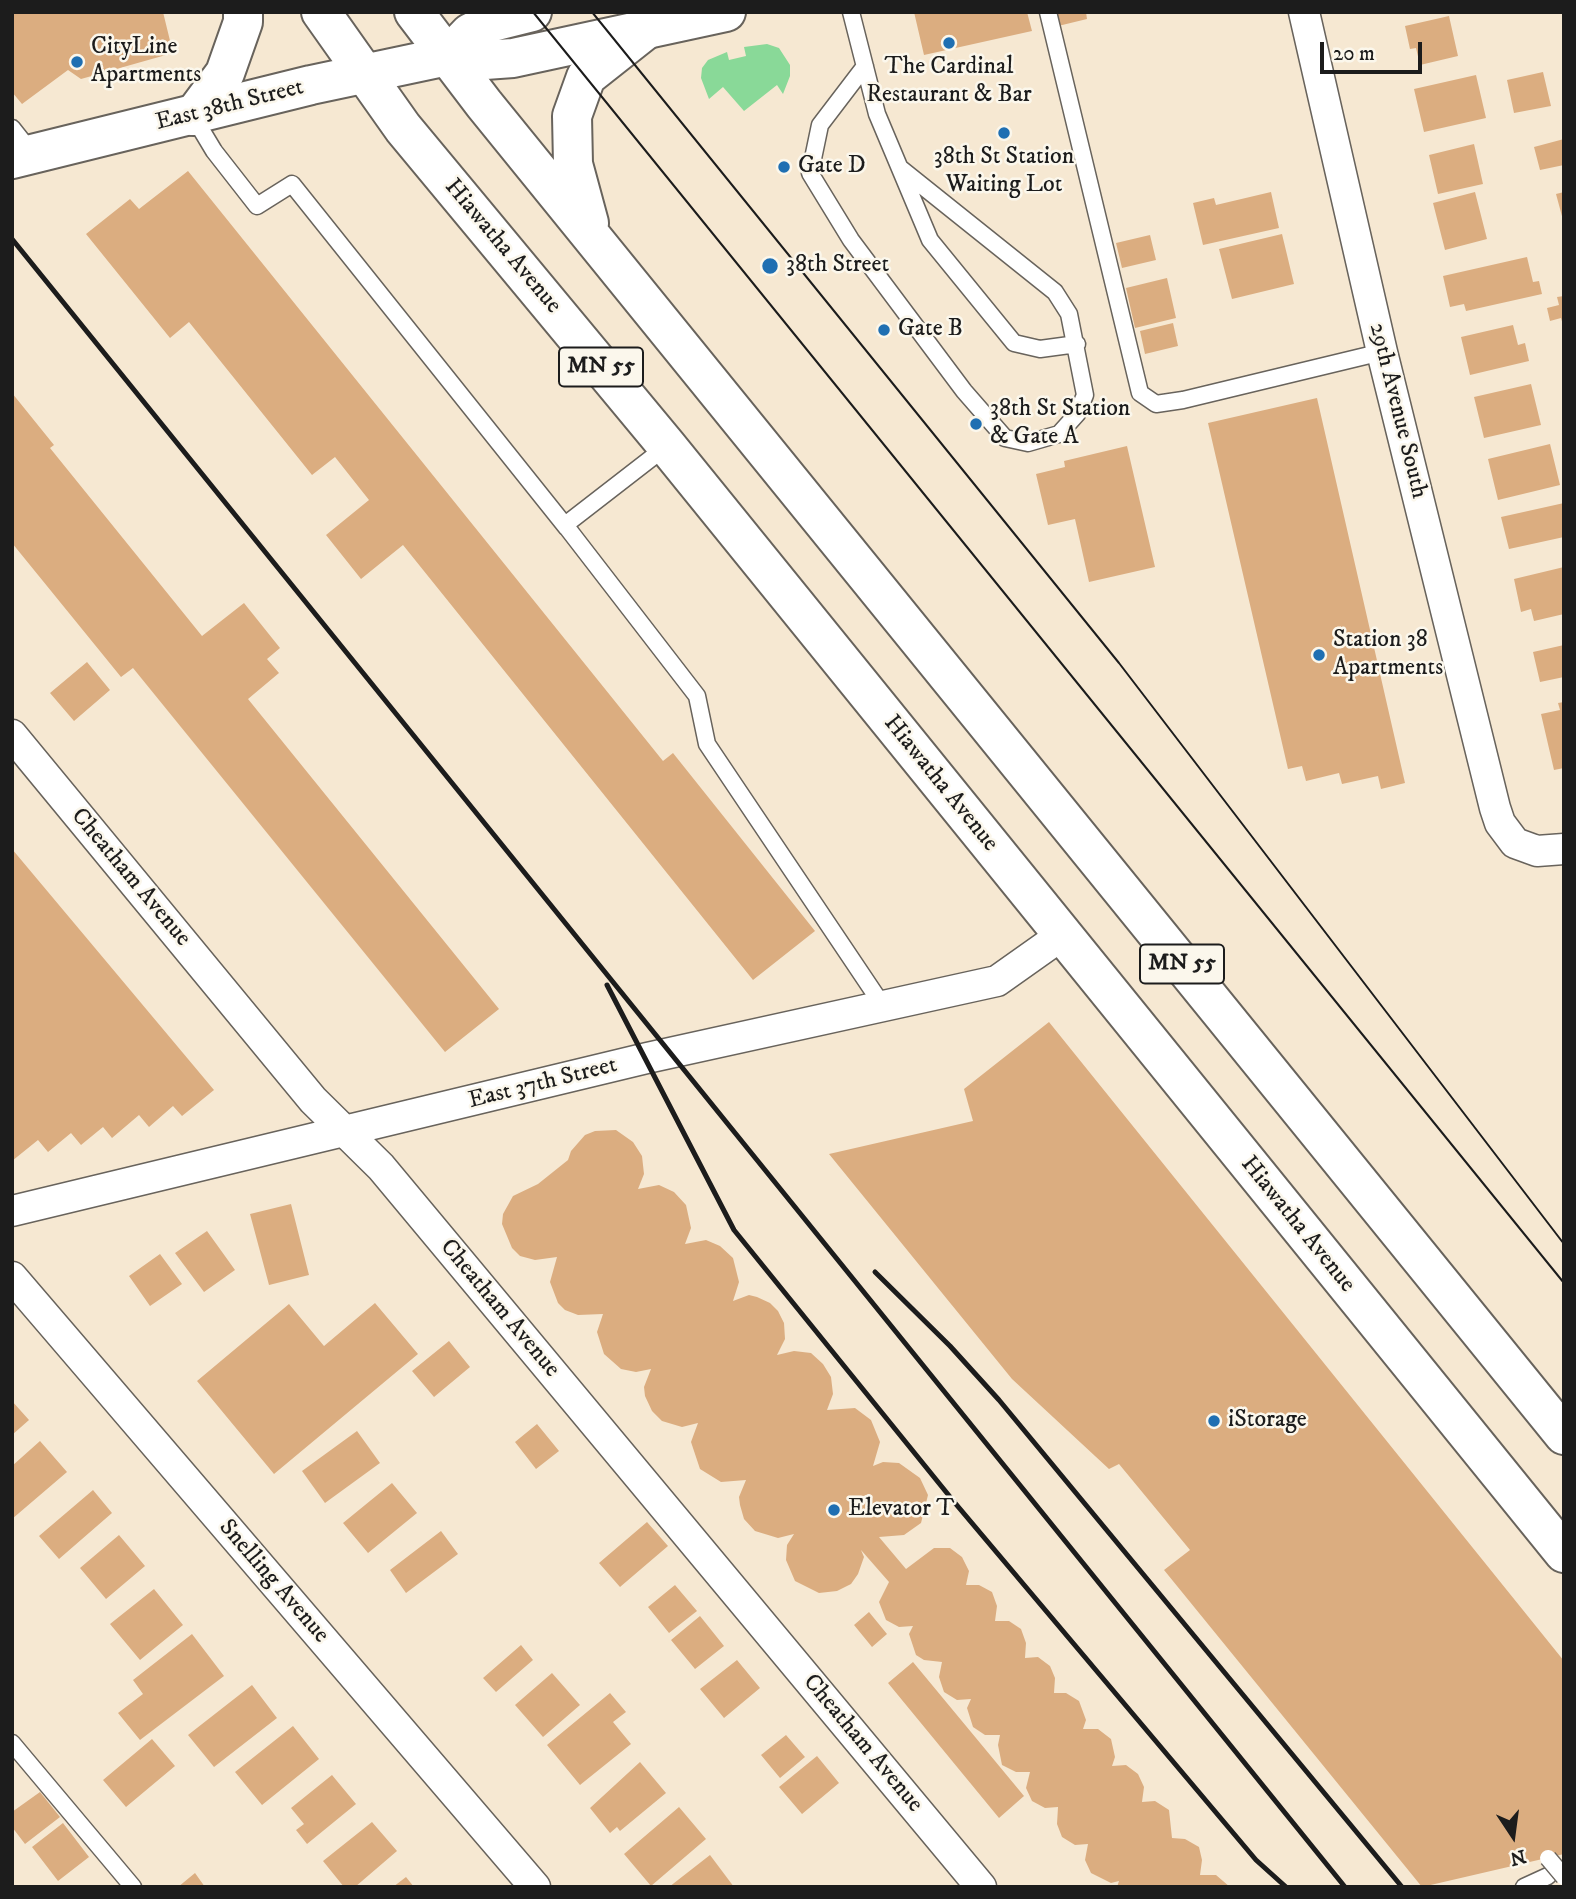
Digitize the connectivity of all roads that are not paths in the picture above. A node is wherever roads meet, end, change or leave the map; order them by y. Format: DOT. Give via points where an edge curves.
graph roads {
  1 [pos="243,12"];
  2 [pos="321,12"];
  3 [pos="414,12"];
  4 [pos="532,12"];
  5 [pos="726,12"];
  6 [pos="851,12"];
  7 [pos="1048,12"];
  8 [pos="1304,12"];
  9 [pos="648,28"];
  10 [pos="448,55"];
  11 [pos="865,66"];
  12 [pos="367,74"];
  13 [pos="193,116"];
  14 [pos="19,147"];
  15 [pos="900,168"];
  16 [pos="592,235"];
  17 [pos="1077,344"];
  18 [pos="1382,352"];
  19 [pos="667,446"];
  20 [pos="568,528"];
  21 [pos="12,735"];
  22 [pos="1564,849"];
  23 [pos="1062,935"];
  24 [pos="883,1006"];
  25 [pos="346,1131"];
  26 [pos="12,1211"];
  27 [pos="12,1277"];
  28 [pos="1564,1435"];
  29 [pos="1564,1553"];
  30 [pos="12,1743"];
  31 [pos="1548,1858"];
  32 [pos="1556,1877"];
  33 [pos="133,1887"];
  34 [pos="535,1887"];
  35 [pos="981,1887"];
  36 [pos="1524,1887"];
  1 -- 13 [label="main road" via="225,73"];
  2 -- 12 [label="main road, Hiawatha Avenue / MN 55"];
  3 -- 10 [label="main road, MN 55"];
  4 -- 10 [label="main road, East 38th Street" via="481,27"];
  5 -- 9 [label="main road, East 38th Street"];
  6 -- 11 [label="lane"];
  7 -- 18 [label="lane" via="1140,393 1156,404 1183,400"];
  8 -- 18 [label="street, 29th Avenue South"];
  9 -- 10 [label="main road, East 38th Street" via="513,58"];
  9 -- 16 [label="main road" via="586,77 572,116 573,164"];
  10 -- 12 [label="main road, East 38th Street"];
  10 -- 16 [label="main road, MN 55"];
  11 -- 15 [label="lane" via="877,114"];
  11 -- 17 [label="lane" via="820,125 810,173 851,240 964,391 1005,438 1028,443 1059,434 1077,414 1085,395"];
  12 -- 13 [label="main road, East 38th Street"];
  12 -- 19 [label="main road, Hiawatha Avenue / MN 55" via="403,128"];
  13 -- 14 [label="main road, East 38th Street"];
  13 -- 20 [label="lane" via="257,206 292,184"];
  15 -- 17 [label="lane" via="1055,292 1069,314"];
  15 -- 17 [label="lane" via="930,240 1014,343 1040,349"];
  16 -- 28 [label="main road, MN 55"];
  18 -- 22 [label="street, 29th Avenue South" via="1500,824 1515,843 1537,852"];
  19 -- 20 [label="lane" via="565,524"];
  19 -- 23 [label="main road, Hiawatha Avenue / MN 55"];
  20 -- 24 [label="lane" via="696,696 707,744"];
  21 -- 25 [label="street, Cheatham Avenue" via="313,1100"];
  23 -- 24 [label="street, East 37th Street" via="997,981"];
  23 -- 29 [label="main road, Hiawatha Avenue / MN 55"];
  24 -- 25 [label="street, East 37th Street"];
  25 -- 26 [label="street, East 37th Street"];
  25 -- 35 [label="street, Cheatham Avenue" via="381,1167"];
  27 -- 34 [label="street, Snelling Avenue"];
  30 -- 33 [label="lane"];
  31 -- 32 [label="lane, bridge"];
  32 -- 36 [label="lane"];
}
